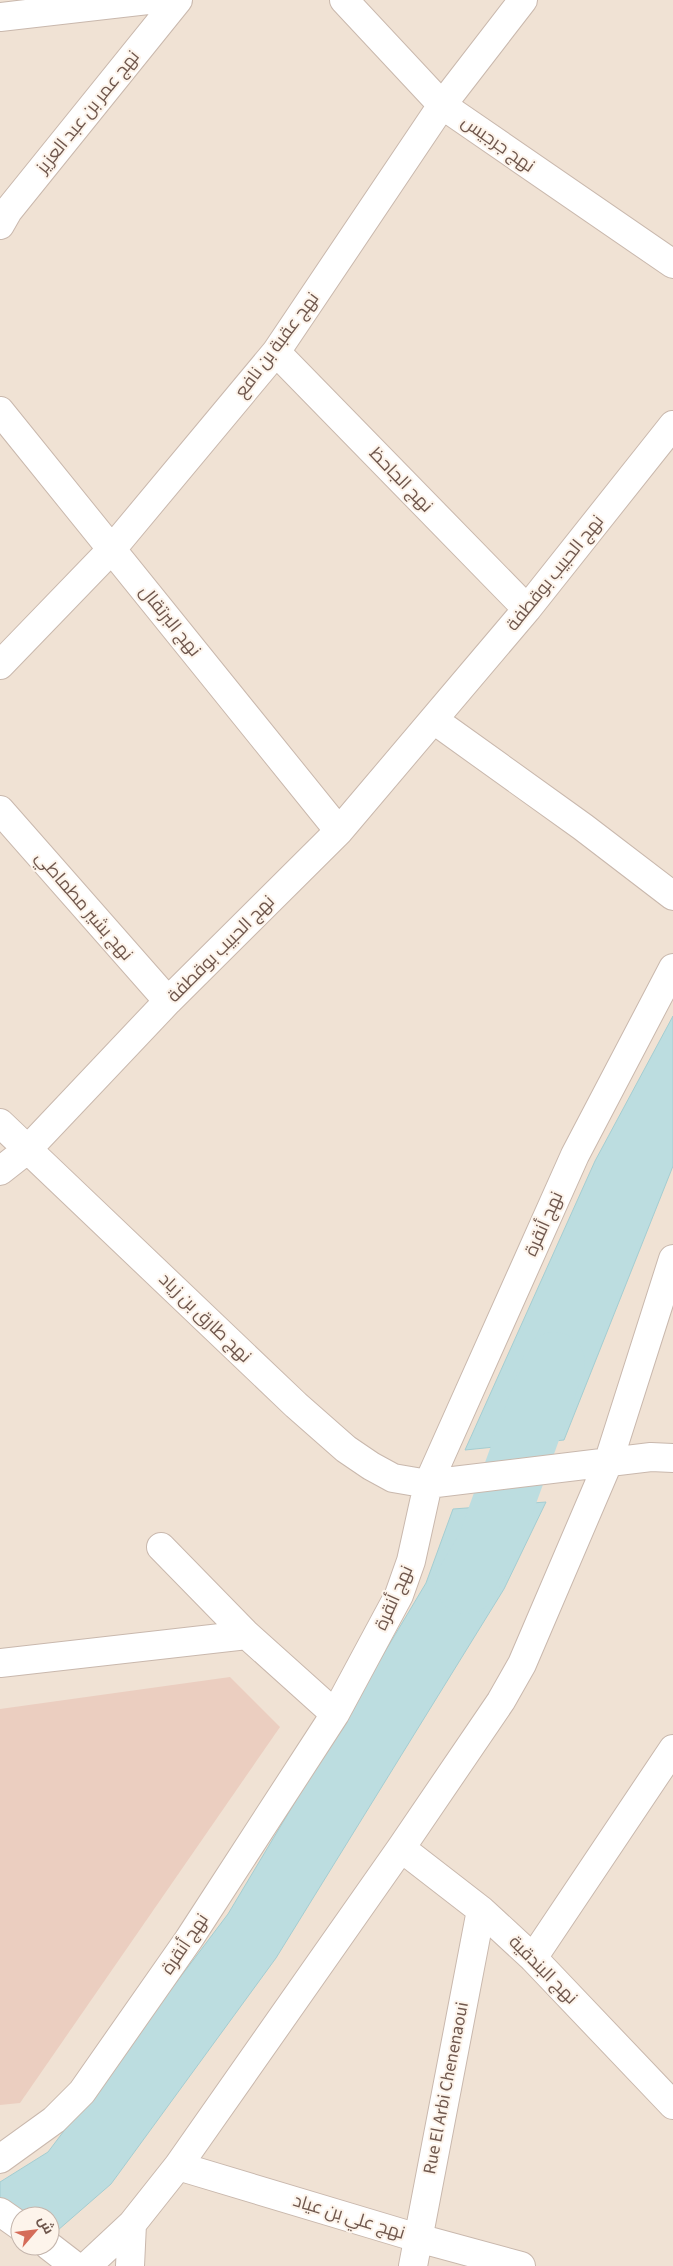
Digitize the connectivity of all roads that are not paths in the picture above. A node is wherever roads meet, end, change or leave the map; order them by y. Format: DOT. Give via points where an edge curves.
graph roads {
  1 [pos="148,0"];
  2 [pos="178,0"];
  3 [pos="344,0"];
  4 [pos="523,0"];
  5 [pos="0,17"];
  6 [pos="442,105"];
  7 [pos="3,208"];
  8 [pos="673,264"];
  9 [pos="276,352"];
  10 [pos="0,411"];
  11 [pos="673,425"];
  12 [pos="112,549"];
  13 [pos="527,609"];
  14 [pos="0,665"];
  15 [pos="434,720"];
  16 [pos="0,810"];
  17 [pos="339,831"];
  18 [pos="673,896"];
  19 [pos="673,968"];
  20 [pos="168,1001"];
  21 [pos="0,1123"];
  22 [pos="28,1149"];
  23 [pos="0,1171"];
  24 [pos="673,1259"];
  25 [pos="673,1458"];
  26 [pos="608,1463"];
  27 [pos="428,1484"];
  28 [pos="161,1547"];
  29 [pos="247,1635"];
  30 [pos="0,1663"];
  31 [pos="335,1714"];
  32 [pos="673,1749"];
  33 [pos="401,1848"];
  34 [pos="480,1910"];
  35 [pos="533,1958"];
  36 [pos="673,2105"];
  37 [pos="0,2158"];
  38 [pos="178,2166"];
  39 [pos="132,2224"];
  40 [pos="418,2238"];
  41 [pos="87,2266"];
  42 [pos="130,2266"];
  43 [pos="413,2266"];
  44 [pos="522,2266"];
  1 -- 5 [label="street"];
  2 -- 7 [label="street, نهج عمر بن عبد العزيز"];
  3 -- 6 [label="street, نهج جرجيس"];
  4 -- 6 [label="street, نهج عقبة بن نافع"];
  6 -- 8 [label="street, نهج جرجيس"];
  6 -- 9 [label="street, نهج عقبة بن نافع"];
  9 -- 12 [label="street, نهج عقبة بن نافع"];
  9 -- 13 [label="street, نهج الجاحظ"];
  10 -- 12 [label="street, نهج البرتقال"];
  11 -- 13 [label="street, نهج الحبيب بوقطفة"];
  12 -- 14 [label="street, نهج عقبة بن نافع"];
  12 -- 17 [label="street, نهج البرتقال"];
  13 -- 15 [label="street, نهج الحبيب بوقطفة"];
  15 -- 17 [label="street, نهج الحبيب بوقطفة"];
  15 -- 18 [label="street"];
  16 -- 20 [label="street, نهج بشير مطماطي"];
  17 -- 20 [label="street, نهج الحبيب بوقطفة"];
  19 -- 27 [label="street, نهج أنقرة" via="575,1155"];
  20 -- 22 [label="street, نهج الحبيب بوقطفة"];
  21 -- 22 [label="street, نهج طارق بن زياد"];
  22 -- 23 [label="street, نهج الحبيب بوقطفة"];
  22 -- 27 [label="street, نهج طارق بن زياد" via="346,1449 393,1478"];
  24 -- 26 [label="street"];
  25 -- 26 [label="street, نهج طارق بن زياد" via="651,1457"];
  26 -- 27 [label="street, نهج طارق بن زياد"];
  26 -- 33 [label="street" via="522,1664 501,1701"];
  27 -- 31 [label="street, نهج أنقرة" via="412,1561 399,1595"];
  28 -- 29 [label="street"];
  29 -- 30 [label="street"];
  29 -- 31 [label="street"];
  31 -- 37 [label="street, نهج أنقرة" via="189,1939 82,2092 54,2120"];
  32 -- 35 [label="street"];
  33 -- 34 [label="street, نهج البندقية"];
  33 -- 38 [label="street"];
  34 -- 35 [label="street, نهج البندقية"];
  34 -- 40 [label="street, Rue El Arbi Chenenaoui"];
  35 -- 36 [label="street, نهج البندقية"];
  38 -- 39 [label="street"];
  38 -- 40 [label="street, نهج علي بن عياد"];
  39 -- 41 [label="street"];
  39 -- 42 [label="street"];
  40 -- 43 [label="street, Rue El Arbi Chenenaoui"];
  40 -- 44 [label="street, نهج علي بن عياد"];
}
